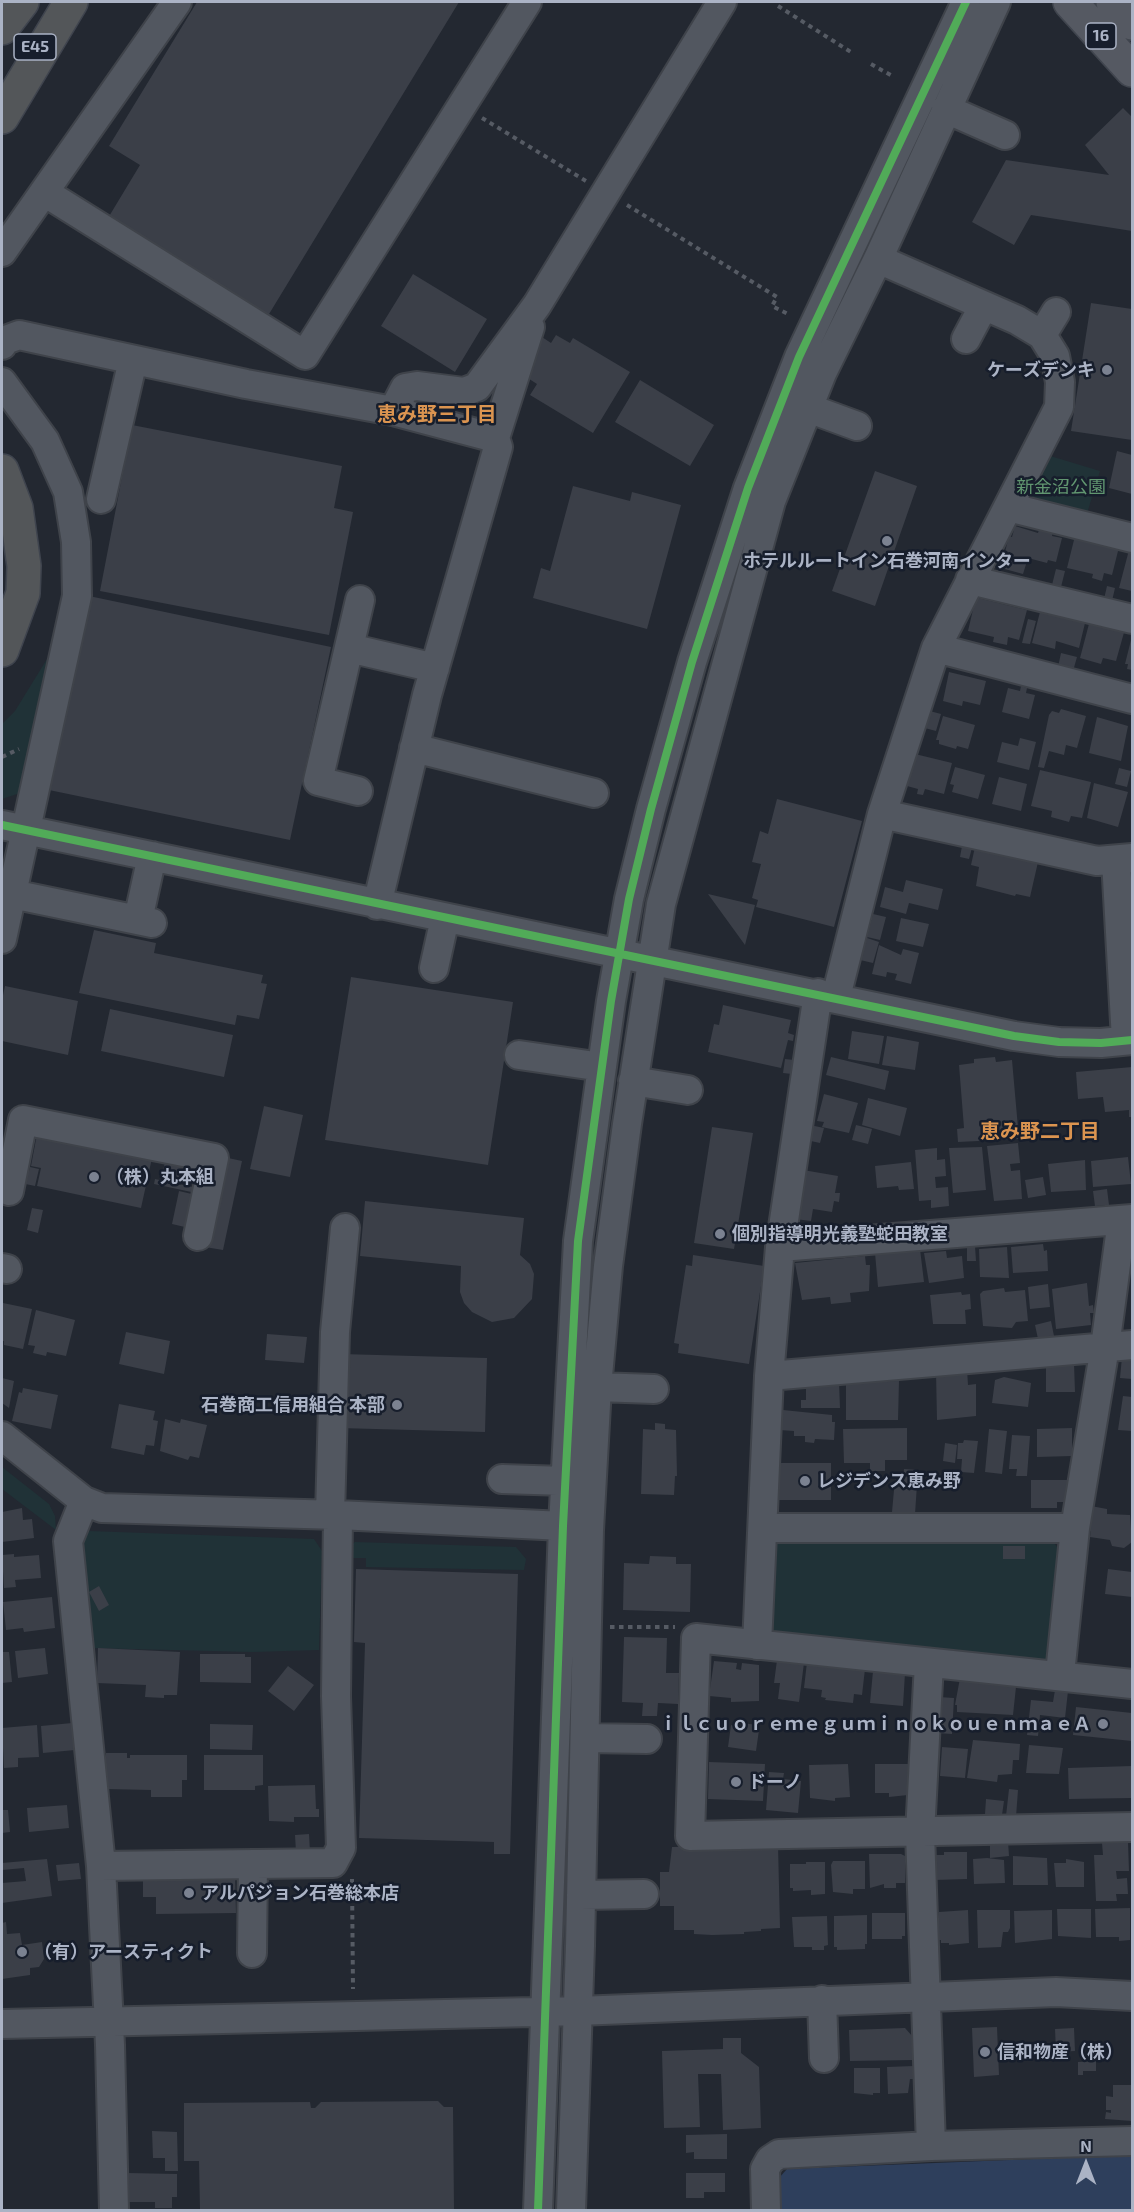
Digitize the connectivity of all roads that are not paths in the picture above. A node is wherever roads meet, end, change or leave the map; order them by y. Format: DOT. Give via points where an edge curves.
graph roads {
  1 [pos="22,2"];
  2 [pos="70,2"];
  3 [pos="177,2"];
  4 [pos="527,2"];
  5 [pos="722,2"];
  6 [pos="966,2"];
  7 [pos="996,2"];
  8 [pos="1070,2"];
  9 [pos="1113,2"];
  10 [pos="1132,23"];
  11 [pos="2,28"];
  12 [pos="1132,70"];
  13 [pos="2,92"];
  14 [pos="946,109"];
  15 [pos="2,117"];
  16 [pos="1005,135"];
  17 [pos="44,192"];
  18 [pos="2,252"];
  19 [pos="878,259"];
  20 [pos="537,305"];
  21 [pos="983,307"];
  22 [pos="966,339"];
  23 [pos="2,345"];
  24 [pos="133,360"];
  25 [pos="2,381"];
  26 [pos="808,408"];
  27 [pos="393,411"];
  28 [pos="857,426"];
  29 [pos="495,438"];
  30 [pos="2,471"];
  31 [pos="101,499"];
  32 [pos="1008,507"];
  33 [pos="2,532"];
  34 [pos="1132,538"];
  35 [pos="970,580"];
  36 [pos="2,589"];
  37 [pos="360,600"];
  38 [pos="1132,619"];
  39 [pos="349,648"];
  40 [pos="936,648"];
  41 [pos="2,650"];
  42 [pos="435,668"];
  43 [pos="1132,699"];
  44 [pos="414,748"];
  45 [pos="357,791"];
  46 [pos="594,793"];
  47 [pos="882,814"];
  48 [pos="14,827"];
  49 [pos="152,856"];
  50 [pos="1124,859"];
  51 [pos="12,894"];
  52 [pos="377,905"];
  53 [pos="445,918"];
  54 [pos="2,939"];
  55 [pos="619,952"];
  56 [pos="653,960"];
  57 [pos="434,968"];
  58 [pos="827,995"];
  59 [pos="1129,1040"];
  60 [pos="519,1055"];
  61 [pos="602,1067"];
  62 [pos="633,1081"];
  63 [pos="688,1090"];
  64 [pos="10,1140"];
  65 [pos="9,1191"];
  66 [pos="1127,1220"];
  67 [pos="345,1228"];
  68 [pos="198,1236"];
  69 [pos="780,1247"];
  70 [pos="1119,1346"];
  71 [pos="769,1376"];
  72 [pos="597,1388"];
  73 [pos="654,1389"];
  74 [pos="2,1436"];
  75 [pos="502,1479"];
  76 [pos="566,1481"];
  77 [pos="84,1501"];
  78 [pos="334,1515"];
  79 [pos="563,1526"];
  80 [pos="763,1528"];
  81 [pos="1075,1528"];
  82 [pos="757,1645"];
  83 [pos="929,1663"];
  84 [pos="1060,1674"];
  85 [pos="1132,1684"];
  86 [pos="585,1738"];
  87 [pos="647,1739"];
  88 [pos="1132,1827"];
  89 [pos="920,1833"];
  90 [pos="253,1864"];
  91 [pos="101,1866"];
  92 [pos="644,1894"];
  93 [pos="581,1895"];
  94 [pos="252,1953"];
  95 [pos="925,1995"];
  96 [pos="1132,1996"];
  97 [pos="822,2000"];
  98 [pos="544,2011"];
  99 [pos="578,2011"];
  100 [pos="108,2021"];
  101 [pos="2,2024"];
  102 [pos="824,2058"];
  103 [pos="575,2124"];
  104 [pos="1132,2141"];
  105 [pos="931,2146"];
  106 [pos="114,2211"];
  107 [pos="538,2211"];
  108 [pos="571,2211"];
  109 [pos="586,2211"];
  110 [pos="766,2211"];
  1 -- 11 [label="highway, E45"];
  2 -- 13 [label="highway, E45"];
  2 -- 15 [label="highway"];
  3 -- 17 [label="street"];
  4 -- 17 [label="street" via="305,355"];
  5 -- 20 [label="street"];
  6 -- 55 [label="street" via="799,357 748,488 692,662 651,809"];
  7 -- 14 [label="street"];
  8 -- 12 [label="main road, 16"];
  9 -- 10 [label="main road, 16"];
  14 -- 16 [label="street"];
  14 -- 19 [label="street"];
  17 -- 18 [label="street"];
  19 -- 21 [label="street"];
  19 -- 26 [label="street"];
  20 -- 27 [label="street" via="477,387 464,392 405,388"];
  20 -- 29 [label="street"];
  21 -- 22 [label="street"];
  21 -- 32 [label="street" via="1017,320 1049,323 1060,382 1059,407"];
  23 -- 24 [label="street" via="19,335"];
  24 -- 27 [label="street"];
  24 -- 31 [label="street"];
  25 -- 48 [label="street" via="45,441 64,482 76,542 77,596"];
  26 -- 28 [label="street"];
  26 -- 56 [label="street" via="771,501 667,881"];
  27 -- 29 [label="street"];
  29 -- 42 [label="street" via="498,447"];
  30 -- 41 [label="highway" via="16,508 24,566 23,593"];
  32 -- 34 [label="street"];
  32 -- 35 [label="street"];
  33 -- 36 [label="highway"];
  35 -- 38 [label="street"];
  35 -- 40 [label="street"];
  37 -- 39 [label="street"];
  39 -- 42 [label="street"];
  39 -- 45 [label="street" via="318,782"];
  40 -- 43 [label="street"];
  40 -- 47 [label="street"];
  42 -- 44 [label="street"];
  44 -- 46 [label="street"];
  44 -- 52 [label="street"];
  47 -- 50 [label="street" via="1097,861"];
  47 -- 58 [label="street"];
  48 -- 49 [label="street"];
  48 -- 51 [label="street"];
  49 -- 51 [label="street" via="145,921"];
  49 -- 52 [label="street"];
  50 -- 59 [label="street"];
  51 -- 54 [label="street"];
  52 -- 53 [label="street"];
  53 -- 55 [label="street"];
  53 -- 57 [label="street"];
  55 -- 56 [label="street"];
  55 -- 61 [label="street"];
  56 -- 58 [label="street"];
  56 -- 62 [label="street"];
  58 -- 59 [label="street" via="1014,1036 1059,1042"];
  58 -- 69 [label="street"];
  60 -- 61 [label="street"];
  61 -- 76 [label="street" via="578,1241"];
  62 -- 63 [label="street"];
  62 -- 72 [label="street" via="608,1266"];
  64 -- 65 [label="street"];
  64 -- 68 [label="street" via="23,1120 214,1158"];
  66 -- 69 [label="street"];
  66 -- 70 [label="street"];
  67 -- 78 [label="street" via="335,1332"];
  69 -- 71 [label="street"];
  70 -- 71 [label="street"];
  70 -- 81 [label="street"];
  71 -- 80 [label="street"];
  72 -- 73 [label="street"];
  72 -- 86 [label="street" via="589,1530"];
  74 -- 77 [label="street"];
  75 -- 76 [label="street"];
  76 -- 79 [label="street"];
  77 -- 78 [label="street" via="102,1508 126,1510"];
  77 -- 91 [label="street" via="68,1540"];
  78 -- 79 [label="street"];
  78 -- 90 [label="street" via="341,1848 333,1863"];
  79 -- 98 [label="street"];
  80 -- 81 [label="street"];
  80 -- 82 [label="street"];
  81 -- 84 [label="street"];
  82 -- 83 [label="street"];
  82 -- 89 [label="street" via="696,1638 690,1836"];
  83 -- 84 [label="street"];
  83 -- 89 [label="street"];
  84 -- 85 [label="street"];
  86 -- 87 [label="street"];
  86 -- 93 [label="street"];
  88 -- 89 [label="street"];
  89 -- 95 [label="street"];
  90 -- 91 [label="street"];
  90 -- 94 [label="street"];
  91 -- 100 [label="street"];
  92 -- 93 [label="street"];
  93 -- 99 [label="street"];
  95 -- 96 [label="street" via="1056,1992"];
  95 -- 97 [label="street"];
  95 -- 105 [label="street"];
  97 -- 99 [label="street"];
  97 -- 102 [label="street"];
  98 -- 99 [label="street"];
  98 -- 100 [label="street"];
  98 -- 107 [label="street"];
  99 -- 103 [label="street"];
  100 -- 101 [label="street"];
  100 -- 106 [label="street"];
  103 -- 108 [label="street"];
  103 -- 109 [label="street"];
  104 -- 105 [label="street"];
  105 -- 110 [label="street" via="778,2154 765,2169"];
}
